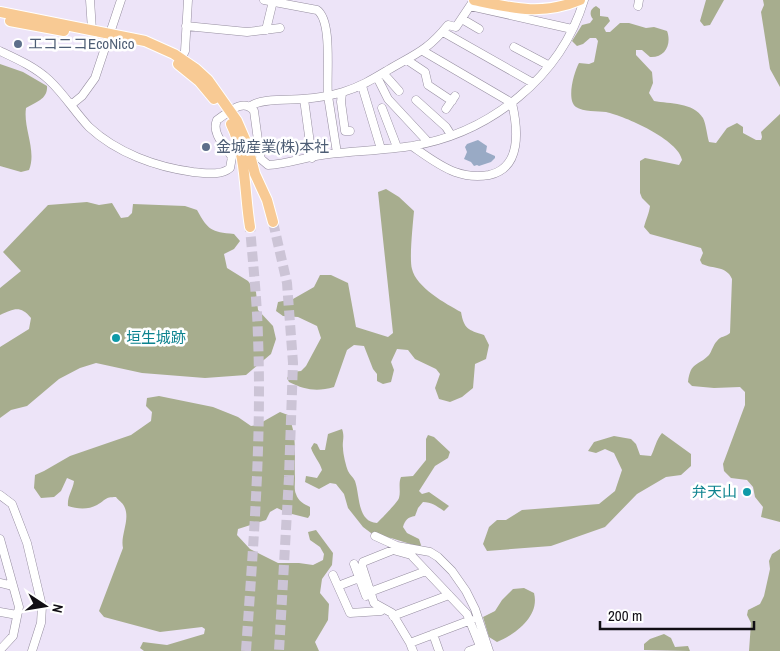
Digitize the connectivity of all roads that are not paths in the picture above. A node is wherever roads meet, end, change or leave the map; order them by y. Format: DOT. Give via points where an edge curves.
graph roads {
  1 [pos="90,0"];
  2 [pos="121,0"];
  3 [pos="188,0"];
  4 [pos="264,0"];
  5 [pos="580,0"];
  6 [pos="584,0"];
  7 [pos="271,1"];
  8 [pos="473,2"];
  9 [pos="524,10"];
  10 [pos="0,12"];
  11 [pos="0,19"];
  12 [pos="462,19"];
  13 [pos="186,26"];
  14 [pos="280,28"];
  15 [pos="479,29"];
  16 [pos="572,29"];
  17 [pos="92,30"];
  18 [pos="266,30"];
  19 [pos="443,32"];
  20 [pos="108,36"];
  21 [pos="514,47"];
  22 [pos="0,51"];
  23 [pos="423,51"];
  24 [pos="181,59"];
  25 [pos="407,60"];
  26 [pos="548,65"];
  27 [pos="380,75"];
  28 [pos="533,83"];
  29 [pos="362,86"];
  30 [pos="399,91"];
  31 [pos="342,93"];
  32 [pos="328,95"];
  33 [pos="304,99"];
  34 [pos="415,100"];
  35 [pos="512,103"];
  36 [pos="71,105"];
  37 [pos="250,107"];
  38 [pos="382,108"];
  39 [pos="446,109"];
  40 [pos="228,113"];
  41 [pos="350,131"];
  42 [pos="451,135"];
  43 [pos="428,142"];
  44 [pos="412,146"];
  45 [pos="397,147"];
  46 [pos="381,149"];
  47 [pos="337,153"];
  48 [pos="312,158"];
  49 [pos="273,222"];
  50 [pos="250,227"];
  51 [pos="0,496"];
  52 [pos="375,536"];
  53 [pos="0,539"];
  54 [pos="2,556"];
  55 [pos="354,564"];
  56 [pos="426,571"];
  57 [pos="333,575"];
  58 [pos="359,578"];
  59 [pos="0,584"];
  60 [pos="14,586"];
  61 [pos="338,586"];
  62 [pos="370,592"];
  63 [pos="449,595"];
  64 [pos="383,608"];
  65 [pos="0,612"];
  66 [pos="373,612"];
  67 [pos="17,616"];
  68 [pos="393,616"];
  69 [pos="471,620"];
  70 [pos="433,634"];
  71 [pos="4,640"];
  72 [pos="412,647"];
  73 [pos="481,649"];
  74 [pos="0,650"];
  75 [pos="32,651"];
  76 [pos="439,651"];
  77 [pos="469,651"];
  78 [pos="489,651"];
  1 -- 17 [label="street"];
  2 -- 20 [label="street"];
  3 -- 13 [label="street"];
  4 -- 7 [label="street"];
  5 -- 9 [label="main road" via="556,8"];
  6 -- 16 [label="street"];
  7 -- 18 [label="street"];
  7 -- 32 [label="street" via="317,10 322,15 328,45"];
  8 -- 9 [label="main road"];
  8 -- 12 [label="street"];
  9 -- 16 [label="street"];
  10 -- 17 [label="main road"];
  11 -- 20 [label="main road"];
  12 -- 15 [label="street"];
  12 -- 19 [label="street" via="456,27 448,25"];
  13 -- 18 [label="street" via="247,32"];
  13 -- 24 [label="street" via="185,51"];
  14 -- 18 [label="street"];
  16 -- 26 [label="street"];
  17 -- 20 [label="main road"];
  19 -- 23 [label="street"];
  19 -- 28 [label="street"];
  20 -- 24 [label="main road" via="145,41"];
  20 -- 36 [label="street" via="95,78"];
  20 -- 40 [label="main road" via="146,48 180,66"];
  21 -- 26 [label="street"];
  22 -- 36 [label="street" via="48,79"];
  23 -- 25 [label="street"];
  23 -- 35 [label="street"];
  24 -- 40 [label="main road" via="202,74"];
  25 -- 27 [label="street"];
  25 -- 39 [label="street" via="425,72 428,85 454,98"];
  26 -- 28 [label="street"];
  27 -- 29 [label="street"];
  27 -- 30 [label="street"];
  27 -- 43 [label="street" via="388,99"];
  28 -- 35 [label="street"];
  29 -- 31 [label="street"];
  29 -- 46 [label="street"];
  31 -- 32 [label="street"];
  31 -- 41 [label="street" via="345,131"];
  32 -- 33 [label="street"];
  32 -- 47 [label="street"];
  33 -- 37 [label="street" via="266,101"];
  33 -- 48 [label="street"];
  34 -- 42 [label="street"];
  35 -- 42 [label="street" via="489,118"];
  35 -- 44 [label="street" via="513,158 502,171 480,177 469,176 455,172"];
  36 -- 40 [label="street" via="90,128 132,154 162,167 200,172 221,173 232,164 232,158 214,127 217,120"];
  37 -- 40 [label="street" via="242,105"];
  37 -- 48 [label="street" via="254,111 260,155 264,162 273,164"];
  38 -- 45 [label="street"];
  40 -- 49 [label="main road" via="243,134"];
  40 -- 50 [label="main road" via="242,153"];
  42 -- 43 [label="street"];
  43 -- 44 [label="street"];
  44 -- 45 [label="street"];
  45 -- 46 [label="street"];
  46 -- 47 [label="street"];
  47 -- 48 [label="street"];
  51 -- 75 [label="street" via="12,504 27,543 42,606 40,629"];
  52 -- 78 [label="street" via="397,546 430,552 452,571 476,609"];
  53 -- 54 [label="street"];
  54 -- 60 [label="street"];
  55 -- 58 [label="street"];
  56 -- 62 [label="street"];
  56 -- 62 [label="street" via="411,555 392,550 362,563"];
  56 -- 63 [label="street"];
  57 -- 61 [label="street"];
  58 -- 61 [label="street"];
  58 -- 66 [label="street"];
  59 -- 60 [label="street"];
  60 -- 67 [label="street"];
  61 -- 66 [label="street" via="350,613"];
  62 -- 64 [label="street" via="376,606"];
  63 -- 68 [label="street"];
  63 -- 69 [label="street"];
  64 -- 66 [label="street"];
  64 -- 68 [label="street"];
  65 -- 67 [label="street"];
  67 -- 71 [label="street" via="13,636"];
  68 -- 72 [label="street"];
  69 -- 70 [label="street"];
  69 -- 73 [label="street"];
  70 -- 72 [label="street"];
  70 -- 76 [label="street"];
  71 -- 74 [label="street"];
  73 -- 77 [label="street"];
}
